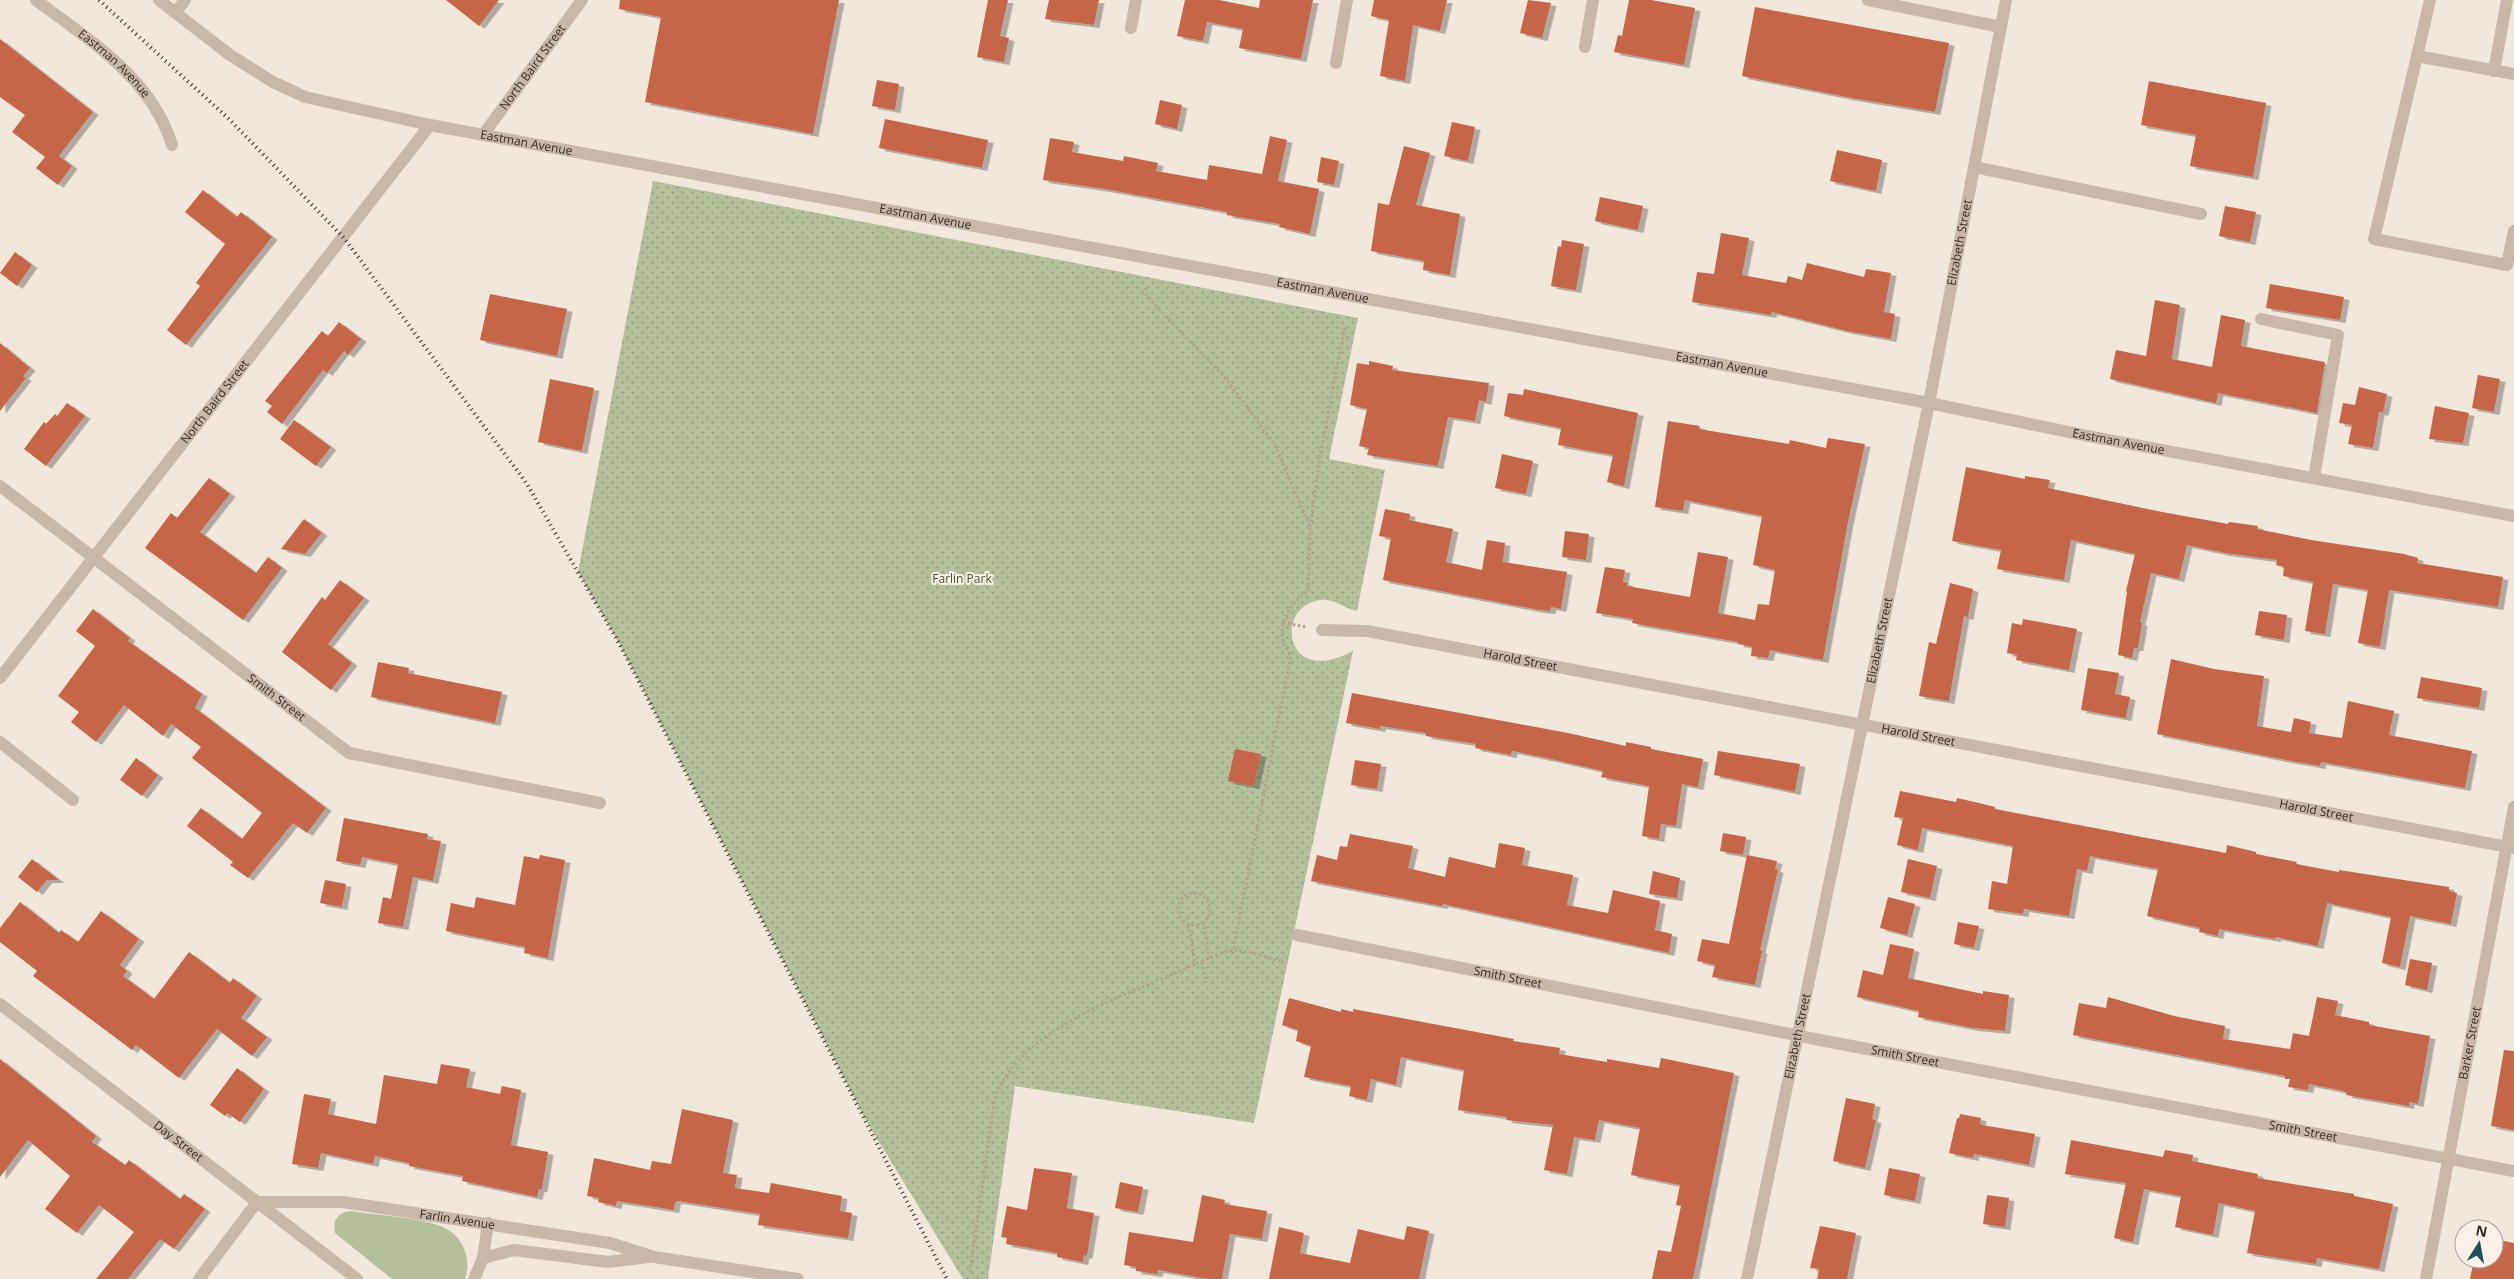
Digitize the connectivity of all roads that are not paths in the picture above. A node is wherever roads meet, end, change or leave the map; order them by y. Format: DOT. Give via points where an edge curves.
graph roads {
  1 [pos="36,0"];
  2 [pos="159,0"];
  3 [pos="185,0"];
  4 [pos="582,0"];
  5 [pos="1136,0"];
  6 [pos="1347,0"];
  7 [pos="1593,0"];
  8 [pos="1868,0"];
  9 [pos="2006,0"];
  10 [pos="2430,0"];
  11 [pos="2507,0"];
  12 [pos="176,12"];
  13 [pos="2001,27"];
  14 [pos="1131,28"];
  15 [pos="1585,47"];
  16 [pos="2417,56"];
  17 [pos="1336,63"];
  18 [pos="2494,71"];
  19 [pos="2514,74"];
  20 [pos="430,125"];
  21 [pos="483,135"];
  22 [pos="172,145"];
  23 [pos="1974,168"];
  24 [pos="2201,214"];
  25 [pos="2514,231"];
  26 [pos="2261,319"];
  27 [pos="1929,403"];
  28 [pos="2314,478"];
  29 [pos="0,486"];
  30 [pos="2514,516"];
  31 [pos="93,557"];
  32 [pos="1322,630"];
  33 [pos="0,678"];
  34 [pos="1862,724"];
  35 [pos="0,742"];
  36 [pos="73,800"];
  37 [pos="600,803"];
  38 [pos="2514,806"];
  39 [pos="2510,847"];
  40 [pos="1298,935"];
  41 [pos="0,1004"];
  42 [pos="1798,1036"];
  43 [pos="2448,1159"];
  44 [pos="2514,1171"];
  45 [pos="257,1202"];
  46 [pos="488,1223"];
  47 [pos="654,1256"];
  48 [pos="483,1258"];
  49 [pos="199,1279"];
  50 [pos="357,1279"];
  51 [pos="474,1279"];
  52 [pos="798,1279"];
  53 [pos="1747,1279"];
  54 [pos="2426,1279"];
  1 -- 22 [label="street, Eastman Avenue" via="114,60 146,92 159,111"];
  2 -- 12 [label="street, Eastman Avenue"];
  3 -- 12 [label="street"];
  4 -- 21 [label="street, North Baird Street"];
  5 -- 14 [label="street"];
  6 -- 17 [label="street"];
  7 -- 15 [label="street"];
  8 -- 13 [label="street"];
  9 -- 13 [label="street, Elizabeth Street"];
  10 -- 16 [label="street"];
  11 -- 18 [label="street"];
  12 -- 20 [label="street, Eastman Avenue" via="230,55 273,82 305,97"];
  13 -- 23 [label="street, Elizabeth Street"];
  16 -- 18 [label="street"];
  16 -- 25 [label="street" via="2374,239 2507,265"];
  18 -- 19 [label="street"];
  20 -- 21 [label="street, Eastman Avenue"];
  20 -- 31 [label="street, North Baird Street"];
  21 -- 27 [label="street, Eastman Avenue"];
  23 -- 24 [label="street"];
  23 -- 27 [label="street, Elizabeth Street"];
  26 -- 28 [label="street" via="2338,335"];
  27 -- 28 [label="street, Eastman Avenue"];
  27 -- 34 [label="street, Elizabeth Street"];
  28 -- 30 [label="street, Eastman Avenue"];
  29 -- 31 [label="street, Smith Street"];
  31 -- 33 [label="street, North Baird Street"];
  31 -- 37 [label="street, Smith Street" via="349,754"];
  32 -- 34 [label="street, Harold Street" via="1367,631"];
  34 -- 39 [label="street, Harold Street"];
  34 -- 42 [label="street, Elizabeth Street"];
  35 -- 36 [label="street"];
  38 -- 39 [label="street, Barker Street"];
  39 -- 43 [label="street, Barker Street"];
  40 -- 42 [label="street, Smith Street"];
  41 -- 45 [label="street, Day Street"];
  42 -- 43 [label="street, Smith Street"];
  42 -- 53 [label="street, Elizabeth Street"];
  43 -- 44 [label="street, Smith Street"];
  43 -- 54 [label="street, Barker Street"];
  45 -- 46 [label="street, Farlin Avenue" via="343,1202"];
  45 -- 49 [label="street"];
  45 -- 50 [label="street, Day Street"];
  46 -- 47 [label="street, Farlin Avenue" via="610,1242"];
  46 -- 48 [label="street"];
  47 -- 48 [label="street, Farlin Avenue" via="608,1262 514,1250"];
  47 -- 52 [label="street, Farlin Avenue"];
  48 -- 51 [label="street"];
}
